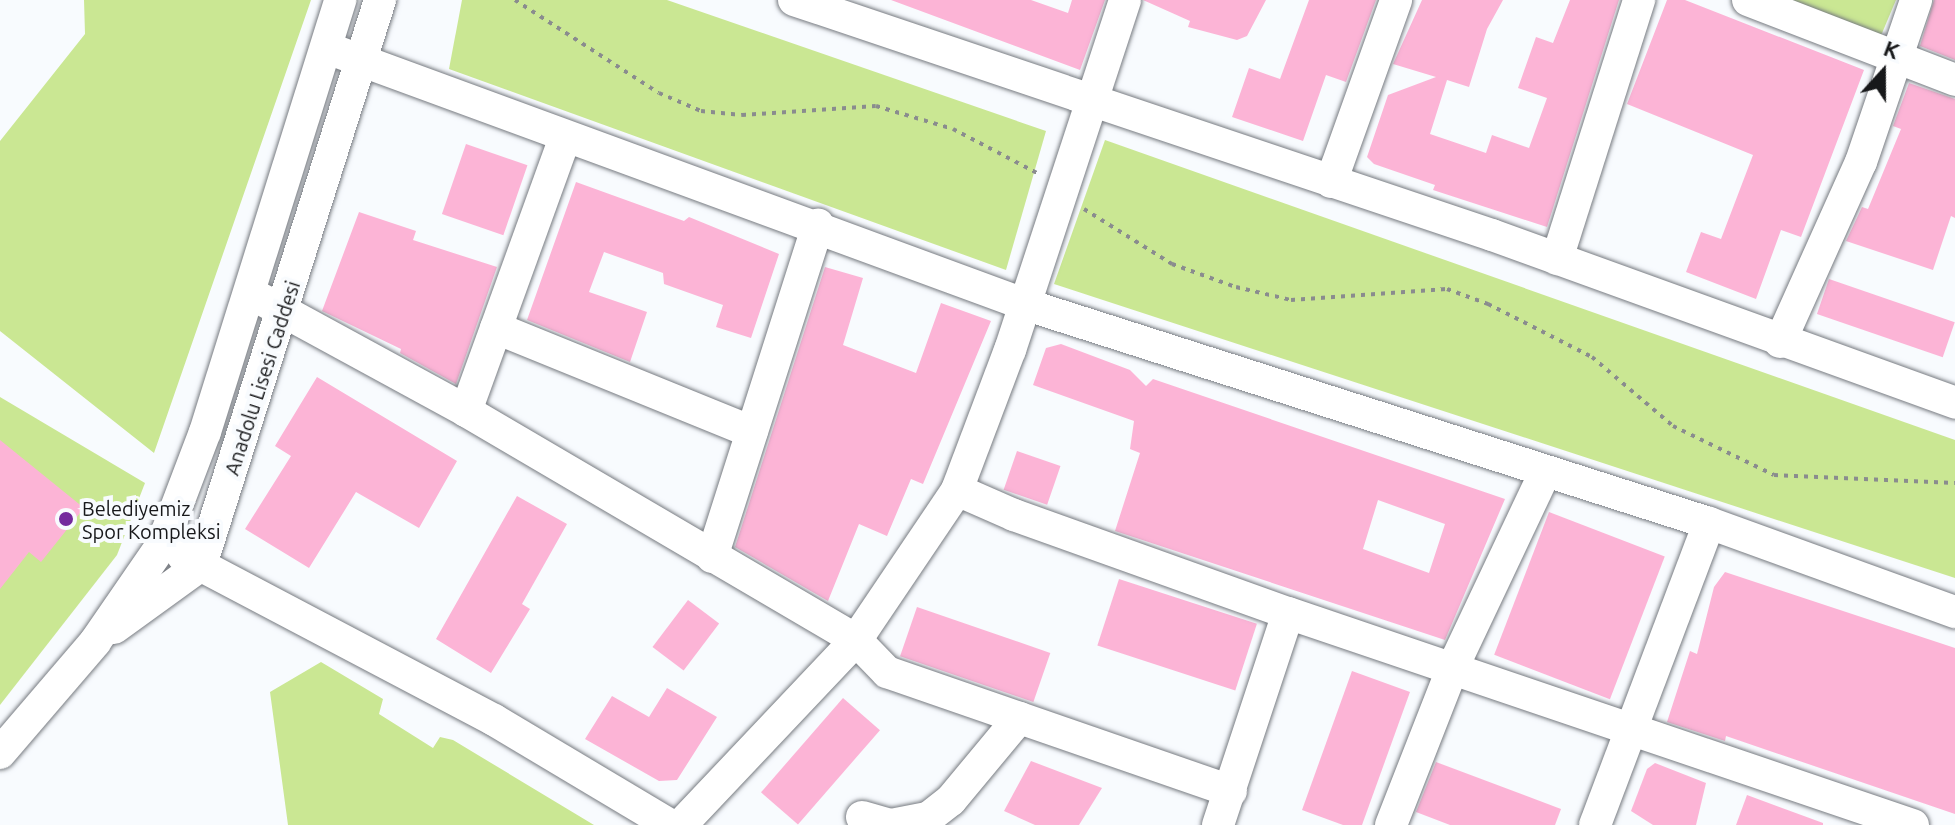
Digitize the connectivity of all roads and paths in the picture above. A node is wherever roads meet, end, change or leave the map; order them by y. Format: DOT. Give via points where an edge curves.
graph roads {
  1 [pos="340,0"];
  2 [pos="380,0"];
  3 [pos="515,0"];
  4 [pos="794,0"];
  5 [pos="1125,0"];
  6 [pos="1396,0"];
  7 [pos="1639,0"];
  8 [pos="1748,0"];
  9 [pos="1916,0"];
  10 [pos="327,48"];
  11 [pos="1893,56"];
  12 [pos="362,58"];
  13 [pos="1955,80"];
  14 [pos="1091,101"];
  15 [pos="565,138"];
  16 [pos="1331,182"];
  17 [pos="1061,192"];
  18 [pos="818,225"];
  19 [pos="1557,259"];
  20 [pos="250,293"];
  21 [pos="1024,304"];
  22 [pos="286,310"];
  23 [pos="496,328"];
  24 [pos="1780,342"];
  25 [pos="1955,403"];
  26 [pos="466,411"];
  27 [pos="752,432"];
  28 [pos="1545,472"];
  29 [pos="1955,483"];
  30 [pos="957,490"];
  31 [pos="1709,523"];
  32 [pos="162,545"];
  33 [pos="712,557"];
  34 [pos="201,565"];
  35 [pos="1955,612"];
  36 [pos="1288,613"];
  37 [pos="856,640"];
  38 [pos="95,642"];
  39 [pos="1453,667"];
  40 [pos="1019,718"];
  41 [pos="1633,731"];
  42 [pos="0,753"];
  43 [pos="1231,791"];
  44 [pos="1835,813"];
  45 [pos="881,822"];
  46 [pos="670,825"];
  47 [pos="681,825"];
  48 [pos="1218,825"];
  49 [pos="1391,825"];
  50 [pos="1595,825"];
  51 [pos="1913,825"];
  1 -- 10 [label="street, Anadolu Lisesi Caddesi"];
  2 -- 12 [label="street, Anadolu Lisesi Caddesi"];
  3 -- 17 [label="path" via="659,93 701,111 742,115 876,106 915,114 1027,164"];
  4 -- 14 [label="street"];
  5 -- 14 [label="street"];
  6 -- 16 [label="street"];
  7 -- 19 [label="street"];
  8 -- 11 [label="street"];
  9 -- 11 [label="street"];
  10 -- 12 [label="street"];
  10 -- 20 [label="street, Anadolu Lisesi Caddesi"];
  11 -- 13 [label="street"];
  11 -- 24 [label="street" via="1861,162"];
  12 -- 15 [label="street"];
  12 -- 22 [label="street, Anadolu Lisesi Caddesi"];
  14 -- 16 [label="street"];
  14 -- 17 [label="street"];
  15 -- 18 [label="street"];
  15 -- 23 [label="street"];
  16 -- 19 [label="street"];
  17 -- 21 [label="street"];
  17 -- 29 [label="path" via="1172,264 1236,287 1291,300 1447,289 1488,304 1592,357 1673,426 1774,475"];
  18 -- 21 [label="street"];
  18 -- 27 [label="street"];
  19 -- 24 [label="street"];
  20 -- 22 [label="street"];
  20 -- 32 [label="street, Anadolu Lisesi Caddesi"];
  21 -- 28 [label="street"];
  21 -- 30 [label="street"];
  22 -- 26 [label="street"];
  22 -- 34 [label="street, Anadolu Lisesi Caddesi"];
  23 -- 26 [label="street"];
  23 -- 27 [label="street"];
  24 -- 25 [label="street"];
  26 -- 33 [label="street"];
  27 -- 33 [label="street"];
  28 -- 31 [label="street"];
  28 -- 39 [label="street"];
  30 -- 36 [label="street"];
  30 -- 37 [label="street"];
  31 -- 35 [label="street"];
  31 -- 41 [label="street"];
  32 -- 34 [label="street"];
  32 -- 38 [label="street, Anadolu Lisesi Caddesi"];
  33 -- 37 [label="street"];
  34 -- 38 [label="street"];
  34 -- 46 [label="street" via="494,720"];
  36 -- 39 [label="street"];
  36 -- 43 [label="street"];
  37 -- 40 [label="street" via="887,672"];
  37 -- 47 [label="street"];
  38 -- 42 [label="street"];
  39 -- 41 [label="street"];
  39 -- 49 [label="street"];
  40 -- 43 [label="street"];
  40 -- 45 [label="street" via="951,800 928,818"];
  41 -- 44 [label="street"];
  41 -- 50 [label="street"];
  43 -- 48 [label="street"];
  44 -- 51 [label="street"];
}
